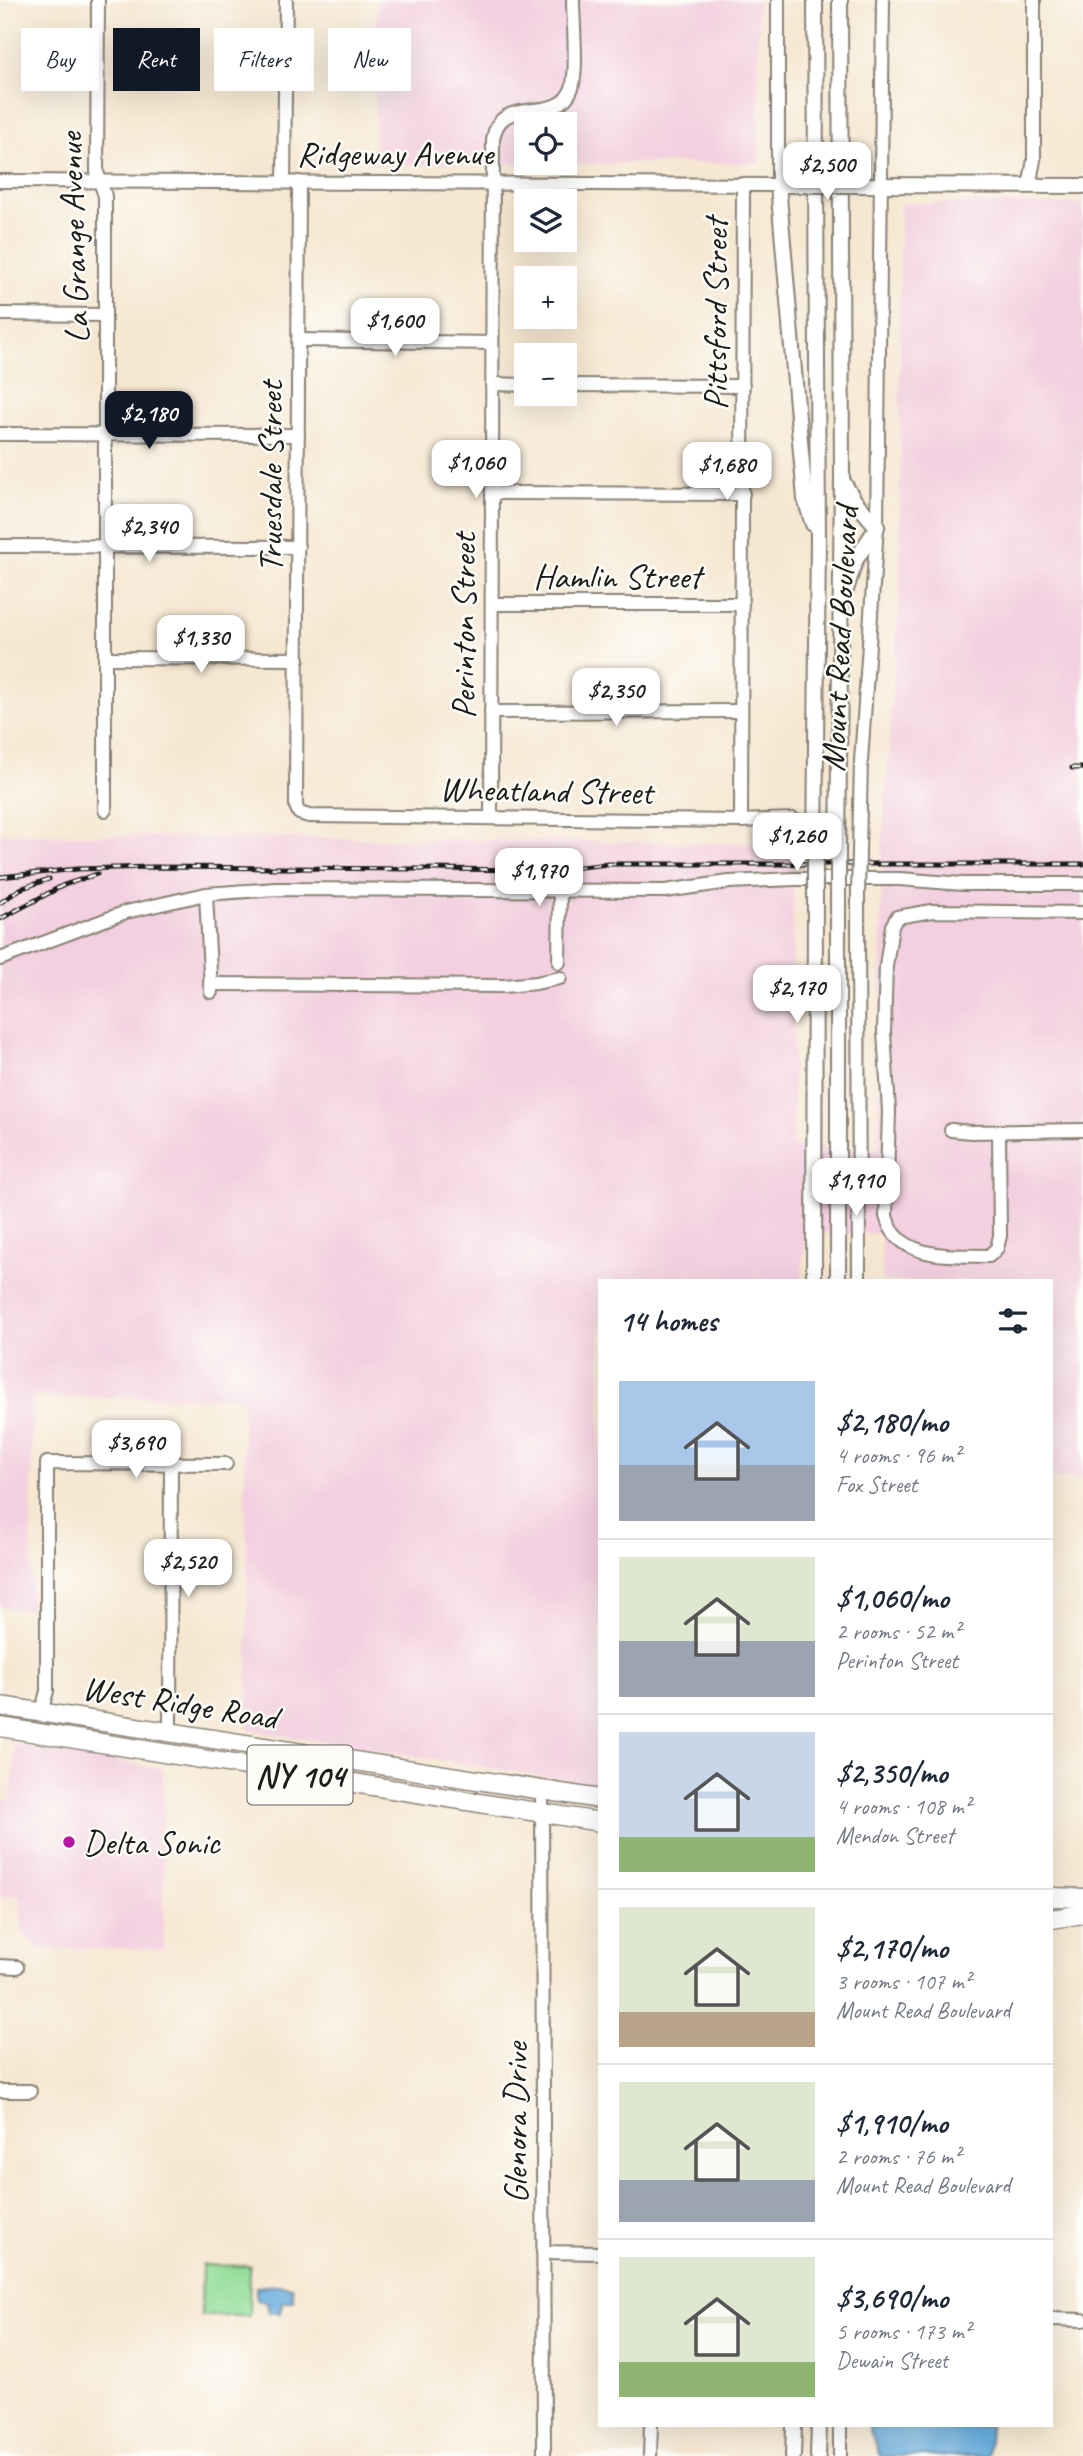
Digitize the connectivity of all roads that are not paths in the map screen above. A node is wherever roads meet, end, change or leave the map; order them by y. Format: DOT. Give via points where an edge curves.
graph roads {
  1 [pos="98,0"];
  2 [pos="286,0"];
  3 [pos="573,0"];
  4 [pos="778,0"];
  5 [pos="815,0"];
  6 [pos="840,0"];
  7 [pos="883,0"];
  8 [pos="1034,0"];
  9 [pos="0,181"];
  10 [pos="100,182"];
  11 [pos="284,182"];
  12 [pos="299,182"];
  13 [pos="492,183"];
  14 [pos="743,184"];
  15 [pos="778,184"];
  16 [pos="882,185"];
  17 [pos="1029,186"];
  18 [pos="1083,186"];
  19 [pos="0,314"];
  20 [pos="104,314"];
  21 [pos="299,340"];
  22 [pos="492,343"];
  23 [pos="492,384"];
  24 [pos="514,384"];
  25 [pos="577,385"];
  26 [pos="743,386"];
  27 [pos="0,434"];
  28 [pos="104,434"];
  29 [pos="298,435"];
  30 [pos="842,478"];
  31 [pos="492,494"];
  32 [pos="743,494"];
  33 [pos="877,527"];
  34 [pos="818,538"];
  35 [pos="0,546"];
  36 [pos="104,547"];
  37 [pos="298,547"];
  38 [pos="492,604"];
  39 [pos="742,604"];
  40 [pos="841,623"];
  41 [pos="105,658"];
  42 [pos="298,659"];
  43 [pos="491,712"];
  44 [pos="741,712"];
  45 [pos="105,810"];
  46 [pos="299,813"];
  47 [pos="491,818"];
  48 [pos="793,818"];
  49 [pos="741,821"];
  50 [pos="1083,884"];
  51 [pos="560,892"];
  52 [pos="206,894"];
  53 [pos="1083,914"];
  54 [pos="0,959"];
  55 [pos="559,962"];
  56 [pos="559,978"];
  57 [pos="951,1130"];
  58 [pos="999,1130"];
  59 [pos="1083,1130"];
  60 [pos="814,1279"];
  61 [pos="838,1279"];
  62 [pos="859,1279"];
  63 [pos="171,1464"];
  64 [pos="226,1464"];
  65 [pos="0,1706"];
  66 [pos="41,1713"];
  67 [pos="0,1727"];
  68 [pos="170,1732"];
  69 [pos="542,1791"];
  70 [pos="598,1798"];
  71 [pos="542,1812"];
  72 [pos="598,1822"];
  73 [pos="1053,1898"];
  74 [pos="1083,1898"];
  75 [pos="1083,1914"];
  76 [pos="1053,1920"];
  77 [pos="1053,1920"];
  78 [pos="1083,1922"];
  79 [pos="0,1966"];
  80 [pos="16,1967"];
  81 [pos="0,2091"];
  82 [pos="30,2091"];
  83 [pos="543,2252"];
  84 [pos="598,2253"];
  85 [pos="1053,2319"];
  86 [pos="1083,2320"];
  87 [pos="651,2427"];
  88 [pos="794,2427"];
  89 [pos="818,2427"];
  90 [pos="840,2427"];
  91 [pos="544,2456"];
  92 [pos="650,2456"];
  93 [pos="793,2456"];
  94 [pos="818,2456"];
  95 [pos="840,2456"];
  1 -- 10 [label="street, La Grange Avenue"];
  2 -- 11 [label="street"];
  3 -- 13 [label="street, Perinton Street" via="571,90 554,106 518,111 501,120 494,132"];
  4 -- 15 [label="street"];
  5 -- 34 [label="main road, Mount Read Boulevard"];
  6 -- 30 [label="main road, Mount Read Boulevard"];
  7 -- 16 [label="street, Mount Read Boulevard"];
  8 -- 17 [label="street" via="1034,160"];
  9 -- 10 [label="street, Ridgeway Avenue"];
  10 -- 11 [label="street, Ridgeway Avenue"];
  10 -- 20 [label="street, La Grange Avenue" via="105,196"];
  11 -- 12 [label="street, Ridgeway Avenue"];
  12 -- 13 [label="street, Ridgeway Avenue"];
  12 -- 21 [label="street, Truesdale Street"];
  13 -- 14 [label="street, Ridgeway Avenue"];
  13 -- 22 [label="street, Perinton Street"];
  14 -- 15 [label="street, Ridgeway Avenue"];
  14 -- 26 [label="street, Pittsford Street"];
  15 -- 16 [label="main road, Ridgeway Avenue, bridge"];
  15 -- 34 [label="main road" via="805,499"];
  16 -- 17 [label="main road, Ridgeway Avenue"];
  16 -- 33 [label="street, Mount Read Boulevard"];
  17 -- 18 [label="main road, Ridgeway Avenue"];
  19 -- 20 [label="street"];
  20 -- 28 [label="street, La Grange Avenue"];
  21 -- 22 [label="street"];
  21 -- 29 [label="street, Truesdale Street"];
  22 -- 23 [label="street, Perinton Street"];
  23 -- 24 [label="street"];
  23 -- 31 [label="street, Perinton Street"];
  25 -- 26 [label="street"];
  26 -- 32 [label="street, Pittsford Street"];
  27 -- 28 [label="street"];
  28 -- 29 [label="street"];
  28 -- 36 [label="street, La Grange Avenue"];
  29 -- 37 [label="street, Truesdale Street"];
  30 -- 33 [label="main road" via="853,500"];
  30 -- 40 [label="main road, Mount Read Boulevard"];
  31 -- 32 [label="street"];
  31 -- 38 [label="street, Perinton Street"];
  32 -- 39 [label="street, Pittsford Street"];
  33 -- 40 [label="main road" via="855,561"];
  33 -- 62 [label="street, Mount Read Boulevard, bridge" via="861,761"];
  34 -- 60 [label="main road, Mount Read Boulevard, bridge"];
  35 -- 36 [label="street"];
  36 -- 37 [label="street"];
  36 -- 41 [label="street, La Grange Avenue"];
  37 -- 42 [label="street, Truesdale Street"];
  38 -- 39 [label="street, Hamlin Street"];
  38 -- 43 [label="street, Perinton Street"];
  39 -- 44 [label="street, Pittsford Street"];
  40 -- 61 [label="main road, Mount Read Boulevard, bridge"];
  41 -- 42 [label="street"];
  41 -- 45 [label="street, La Grange Avenue"];
  42 -- 46 [label="street, Truesdale Street"];
  43 -- 44 [label="street"];
  43 -- 47 [label="street, Perinton Street"];
  44 -- 49 [label="street, Pittsford Street"];
  46 -- 47 [label="street, Wheatland Street"];
  47 -- 49 [label="street, Wheatland Street"];
  48 -- 49 [label="street, Wheatland Street"];
  50 -- 51 [label="street" via="795,878 664,891"];
  51 -- 52 [label="street" via="276,889"];
  51 -- 55 [label="street"];
  52 -- 54 [label="street" via="126,912"];
  52 -- 56 [label="street" via="210,988 504,986"];
  53 -- 58 [label="street" via="932,911 897,917 892,926 884,1016 889,1111 886,1216 895,1234 931,1255 989,1256 997,1248"];
  57 -- 58 [label="street"];
  58 -- 59 [label="street"];
  63 -- 64 [label="street"];
  63 -- 66 [label="street" via="47,1463 47,1691"];
  63 -- 68 [label="street"];
  65 -- 66 [label="highway, West Ridge Road / NY 104"];
  66 -- 68 [label="highway, West Ridge Road / NY 104"];
  67 -- 71 [label="highway, West Ridge Road / NY 104"];
  68 -- 69 [label="highway, West Ridge Road / NY 104"];
  69 -- 70 [label="highway, West Ridge Road / NY 104"];
  69 -- 71 [label="street, Glenora Drive"];
  71 -- 72 [label="highway, West Ridge Road / NY 104"];
  71 -- 83 [label="street, Glenora Drive"];
  73 -- 74 [label="highway"];
  75 -- 76 [label="highway"];
  77 -- 78 [label="highway"];
  79 -- 80 [label="street"];
  81 -- 82 [label="street"];
  83 -- 84 [label="street"];
  83 -- 91 [label="street, Glenora Drive"];
  85 -- 86 [label="street"];
  87 -- 92 [label="street"];
  88 -- 93 [label="main road"];
  89 -- 94 [label="main road"];
  90 -- 95 [label="street"];
}
